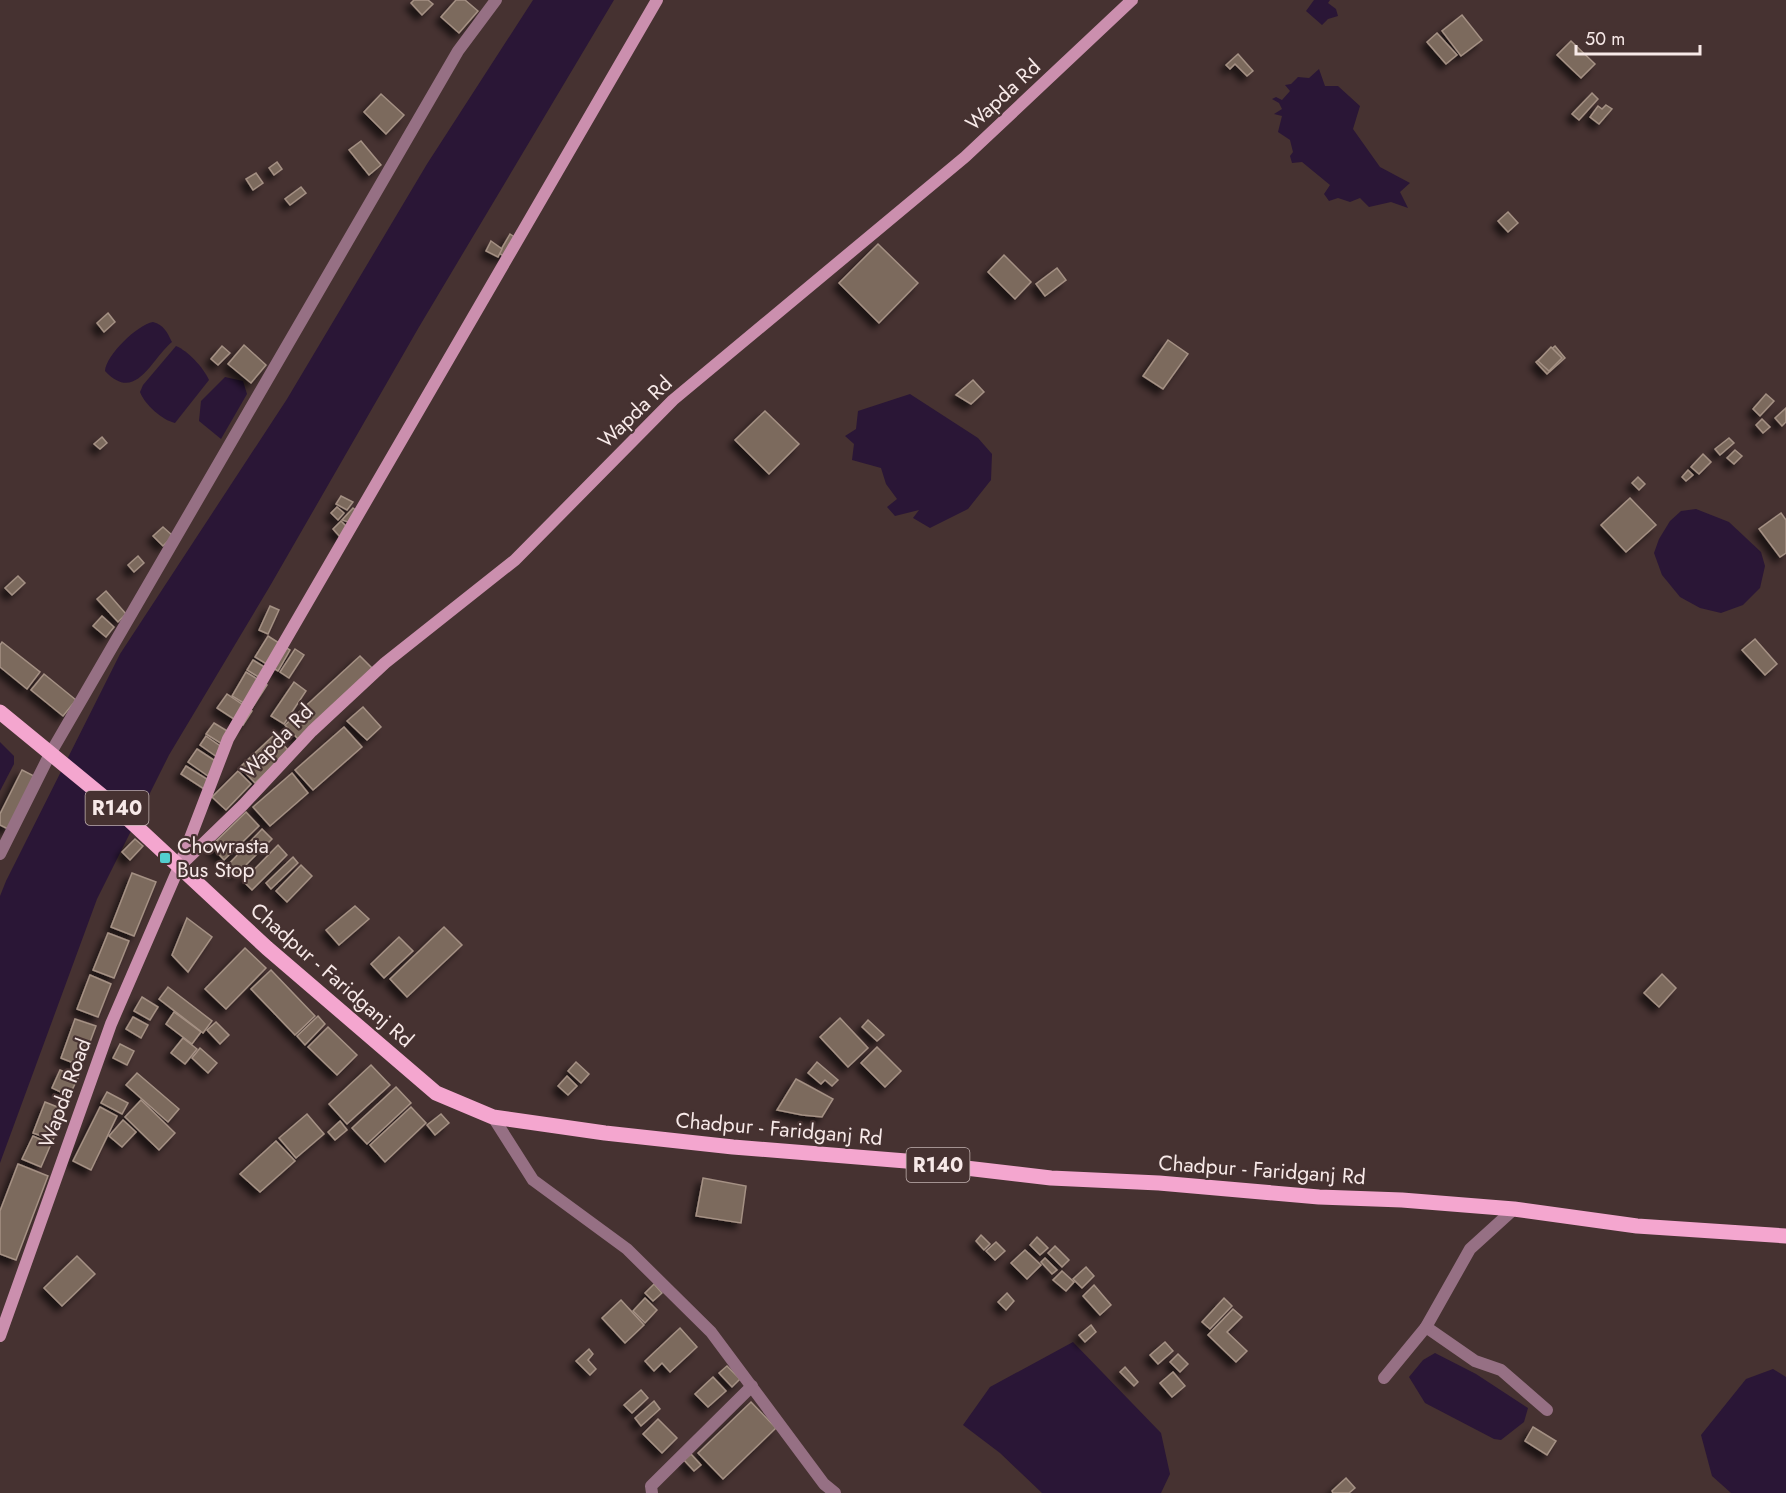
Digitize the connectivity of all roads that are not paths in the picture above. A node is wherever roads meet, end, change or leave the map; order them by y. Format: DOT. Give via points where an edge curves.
graph roads {
  1 [pos="496,0"];
  2 [pos="657,0"];
  3 [pos="1132,0"];
  4 [pos="0,712"];
  5 [pos="50,754"];
  6 [pos="0,854"];
  7 [pos="179,867"];
  8 [pos="493,1117"];
  9 [pos="1514,1209"];
  10 [pos="1786,1236"];
  11 [pos="1426,1327"];
  12 [pos="0,1336"];
  13 [pos="1384,1378"];
  14 [pos="752,1386"];
  15 [pos="1547,1410"];
  16 [pos="652,1493"];
  17 [pos="835,1493"];
  1 -- 5 [label="street" via="458,51"];
  2 -- 7 [label="main road, Wapda Road" via="228,739"];
  3 -- 7 [label="main road, Wapda Rd" via="965,158 673,400 515,560 385,663 312,731"];
  4 -- 5 [label="main road, R140"];
  5 -- 6 [label="street"];
  5 -- 7 [label="main road, R140" via="112,804"];
  7 -- 8 [label="main road, Chadpur - Faridganj Rd / R140" via="436,1093"];
  7 -- 12 [label="main road, Wapda Road" via="111,1024"];
  8 -- 9 [label="main road, Chadpur - Faridganj Rd / R140" via="605,1134 1051,1178"];
  8 -- 14 [label="street" via="533,1180 627,1250 711,1332"];
  9 -- 10 [label="main road, Chadpur - Faridganj Rd / R140" via="1636,1226"];
  9 -- 11 [label="street" via="1470,1249"];
  11 -- 13 [label="street"];
  11 -- 15 [label="street" via="1474,1361 1501,1370"];
  14 -- 16 [label="street" via="651,1486"];
  14 -- 17 [label="street" via="824,1484"];
}
